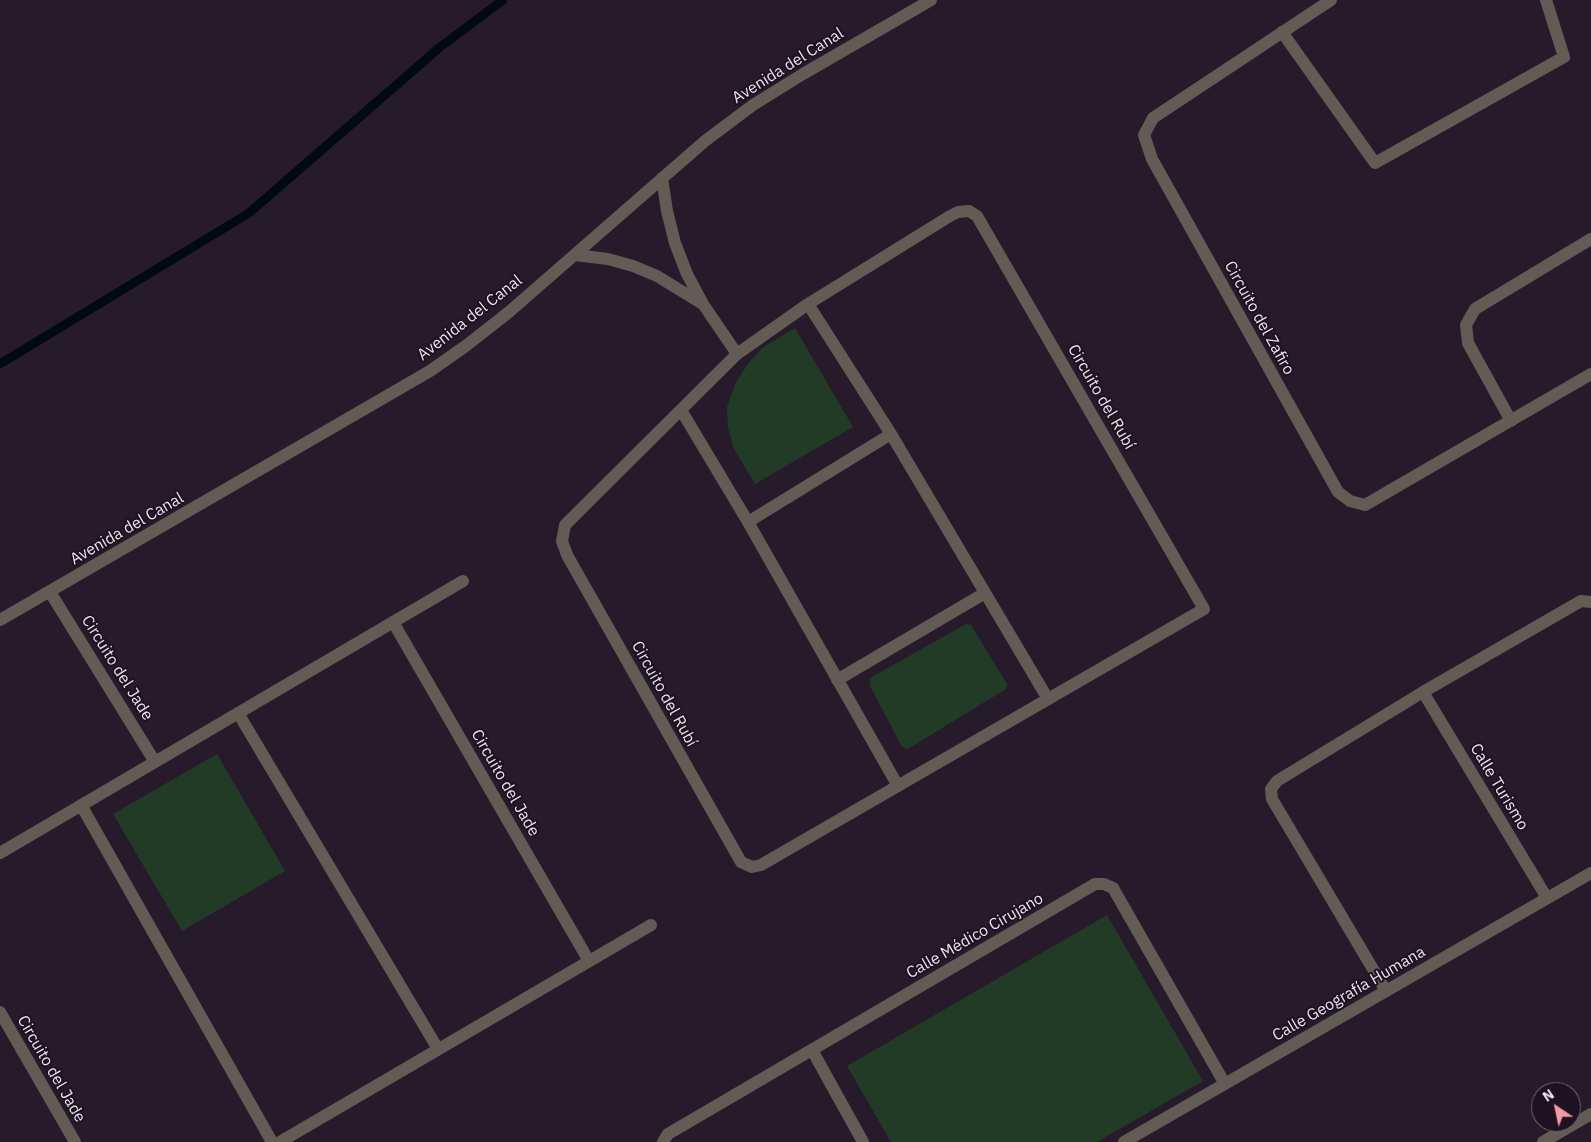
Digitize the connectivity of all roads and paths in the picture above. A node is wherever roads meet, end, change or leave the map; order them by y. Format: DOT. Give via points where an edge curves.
graph roads {
  1 [pos="931,0"];
  2 [pos="1331,0"];
  3 [pos="1546,0"];
  4 [pos="1282,32"];
  5 [pos="662,178"];
  6 [pos="1591,239"];
  7 [pos="575,255"];
  8 [pos="703,304"];
  9 [pos="808,304"];
  10 [pos="737,354"];
  11 [pos="1591,374"];
  12 [pos="681,410"];
  13 [pos="1511,421"];
  14 [pos="891,434"];
  15 [pos="748,522"];
  16 [pos="463,581"];
  17 [pos="50,592"];
  18 [pos="985,593"];
  19 [pos="1591,602"];
  20 [pos="0,620"];
  21 [pos="393,622"];
  22 [pos="837,680"];
  23 [pos="1423,692"];
  24 [pos="1048,699"];
  25 [pos="238,713"];
  26 [pos="156,762"];
  27 [pos="898,786"];
  28 [pos="81,805"];
  29 [pos="0,853"];
  30 [pos="1591,873"];
  31 [pos="1547,898"];
  32 [pos="651,925"];
  33 [pos="589,961"];
  34 [pos="1386,991"];
  35 [pos="0,1012"];
  36 [pos="438,1049"];
  37 [pos="812,1050"];
  38 [pos="1225,1084"];
  39 [pos="1591,1114"];
  40 [pos="75,1142"];
  41 [pos="272,1142"];
  42 [pos="280,1142"];
  43 [pos="663,1142"];
  44 [pos="863,1142"];
  45 [pos="1124,1142"];
  46 [pos="1543,1142"];
  1 -- 5 [label="street, Avenida del Canal" via="753,105 704,141"];
  2 -- 4 [label="street, Circuito del Zafiro"];
  3 -- 4 [label="street" via="1564,57 1376,163"];
  4 -- 13 [label="street, Circuito del Zafiro" via="1153,118 1144,135 1152,159 1338,492 1365,506"];
  5 -- 7 [label="street, Avenida del Canal"];
  5 -- 8 [label="street" via="675,243"];
  6 -- 13 [label="street" via="1475,309 1466,325 1468,343"];
  7 -- 8 [label="street" via="633,266 657,276"];
  7 -- 17 [label="street, Avenida del Canal" via="509,312 430,371"];
  8 -- 10 [label="street"];
  9 -- 10 [label="street, Circuito del Rubí"];
  9 -- 14 [label="street"];
  9 -- 24 [label="street, Circuito del Rubí" via="950,216 969,211 977,216 1204,609"];
  10 -- 12 [label="street, Circuito del Rubí"];
  11 -- 13 [label="street, Circuito del Zafiro"];
  12 -- 15 [label="street"];
  12 -- 27 [label="street, Circuito del Rubí" via="565,525 562,541 740,862 752,867 761,865"];
  14 -- 15 [label="street"];
  14 -- 18 [label="street"];
  15 -- 22 [label="street"];
  16 -- 21 [label="street"];
  17 -- 20 [label="street, Avenida del Canal"];
  17 -- 26 [label="street, Circuito del Jade"];
  18 -- 22 [label="street"];
  18 -- 24 [label="street"];
  19 -- 23 [label="street" via="1581,601"];
  21 -- 25 [label="street"];
  21 -- 33 [label="street, Circuito del Jade"];
  22 -- 27 [label="street"];
  23 -- 31 [label="street, Calle Turismo"];
  23 -- 34 [label="street" via="1277,781 1272,789 1272,799"];
  24 -- 27 [label="street, Circuito del Rubí"];
  25 -- 26 [label="street"];
  25 -- 36 [label="street"];
  26 -- 28 [label="street"];
  28 -- 29 [label="street"];
  28 -- 41 [label="street"];
  30 -- 31 [label="street, Calle Geografía Humana"];
  31 -- 34 [label="street, Calle Geografía Humana"];
  32 -- 33 [label="street"];
  33 -- 36 [label="street"];
  34 -- 38 [label="street, Calle Geografía Humana"];
  35 -- 40 [label="street, Circuito del Jade"];
  36 -- 42 [label="street"];
  37 -- 38 [label="street, Calle Médico Cirujano" via="1095,884 1104,884 1113,888"];
  37 -- 43 [label="street, Calle Médico Cirujano" via="668,1134"];
  37 -- 44 [label="street"];
  38 -- 45 [label="street, Calle Geografía Humana"];
  39 -- 46 [label="street"];
}
